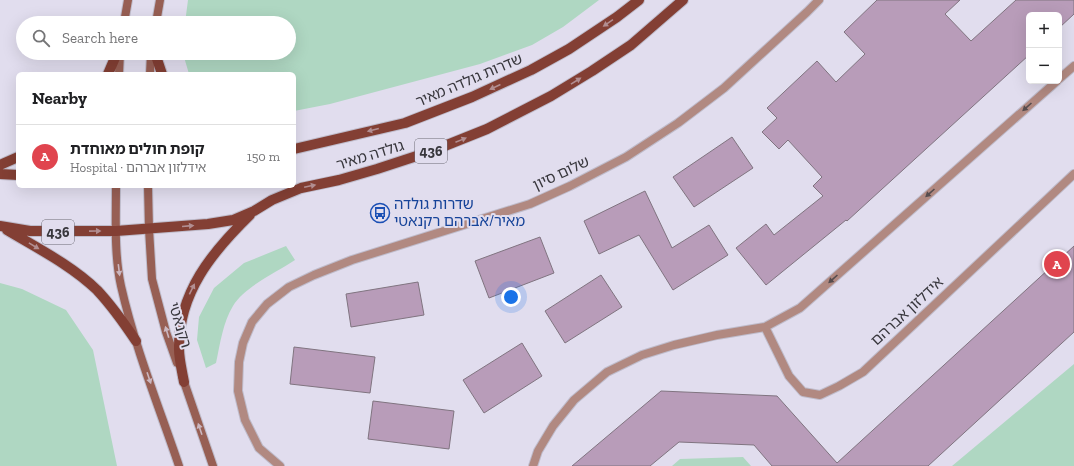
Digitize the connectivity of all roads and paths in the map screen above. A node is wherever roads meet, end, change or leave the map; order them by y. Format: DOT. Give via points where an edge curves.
graph roads {
  1 [pos="128,0"];
  2 [pos="160,0"];
  3 [pos="639,0"];
  4 [pos="683,0"];
  5 [pos="819,0"];
  6 [pos="125,16"];
  7 [pos="157,16"];
  8 [pos="114,60"];
  9 [pos="120,60"];
  10 [pos="151,60"];
  11 [pos="157,60"];
  12 [pos="1074,66"];
  13 [pos="109,72"];
  14 [pos="119,72"];
  15 [pos="150,72"];
  16 [pos="161,72"];
  17 [pos="1062,76"];
  18 [pos="1054,84"];
  19 [pos="296,149"];
  20 [pos="16,157"];
  21 [pos="0,165"];
  22 [pos="0,174"];
  23 [pos="1074,174"];
  24 [pos="16,175"];
  25 [pos="116,188"];
  26 [pos="148,188"];
  27 [pos="254,211"];
  28 [pos="0,226"];
  29 [pos="149,229"];
  30 [pos="116,231"];
  31 [pos="765,327"];
  32 [pos="136,341"];
  33 [pos="184,382"];
  34 [pos="179,466"];
  35 [pos="213,466"];
  36 [pos="280,466"];
  37 [pos="533,466"];
  1 -- 6 [label="street"];
  2 -- 7 [label="street"];
  3 -- 19 [label="main road, שדרות גולדה מאיר / 436, one-way" via="569,49 472,97 405,122"];
  27 -- 4 [label="main road, גולדה מאיר / 436, one-way" via="301,188 377,169 487,129 551,96 592,71 631,44"];
  5 -- 36 [label="street, שלום סיון" via="724,88 678,123 626,157 530,204 314,274 289,287 267,304 252,322 243,343 239,362 238,391 245,420 259,448"];
  8 -- 13 [label="main road"];
  9 -- 14 [label="street"];
  10 -- 15 [label="street"];
  11 -- 16 [label="main road"];
  12 -- 17 [label="street"];
  18 -- 31 [label="street, one-way" via="800,308"];
  20 -- 21 [label="main road"];
  22 -- 24 [label="main road"];
  23 -- 31 [label="street, אידלזון אברהם" via="863,372 839,386 820,395 802,392 789,376"];
  25 -- 30 [label="street"];
  26 -- 29 [label="street, רקנאטי"];
  29 -- 27 [label="main road, גולדה מאיר / 436, one-way" via="233,220"];
  33 -- 27 [label="main road, one-way" via="179,350 184,305 202,272 235,229"];
  28 -- 30 [label="main road, 436, one-way" via="30,231"];
  28 -- 32 [label="main road, one-way" via="58,260 95,289 111,305"];
  29 -- 30 [label="main road, 436"];
  33 -- 29 [label="street, רקנאטי, one-way" via="166,332 152,279"];
  30 -- 32 [label="street, one-way" via="121,285"];
  31 -- 37 [label="street" via="717,334 674,345 642,355 607,372 574,400 553,426 538,451"];
  32 -- 34 [label="street, one-way"];
  35 -- 33 [label="street, רקנאטי, one-way"];
}
